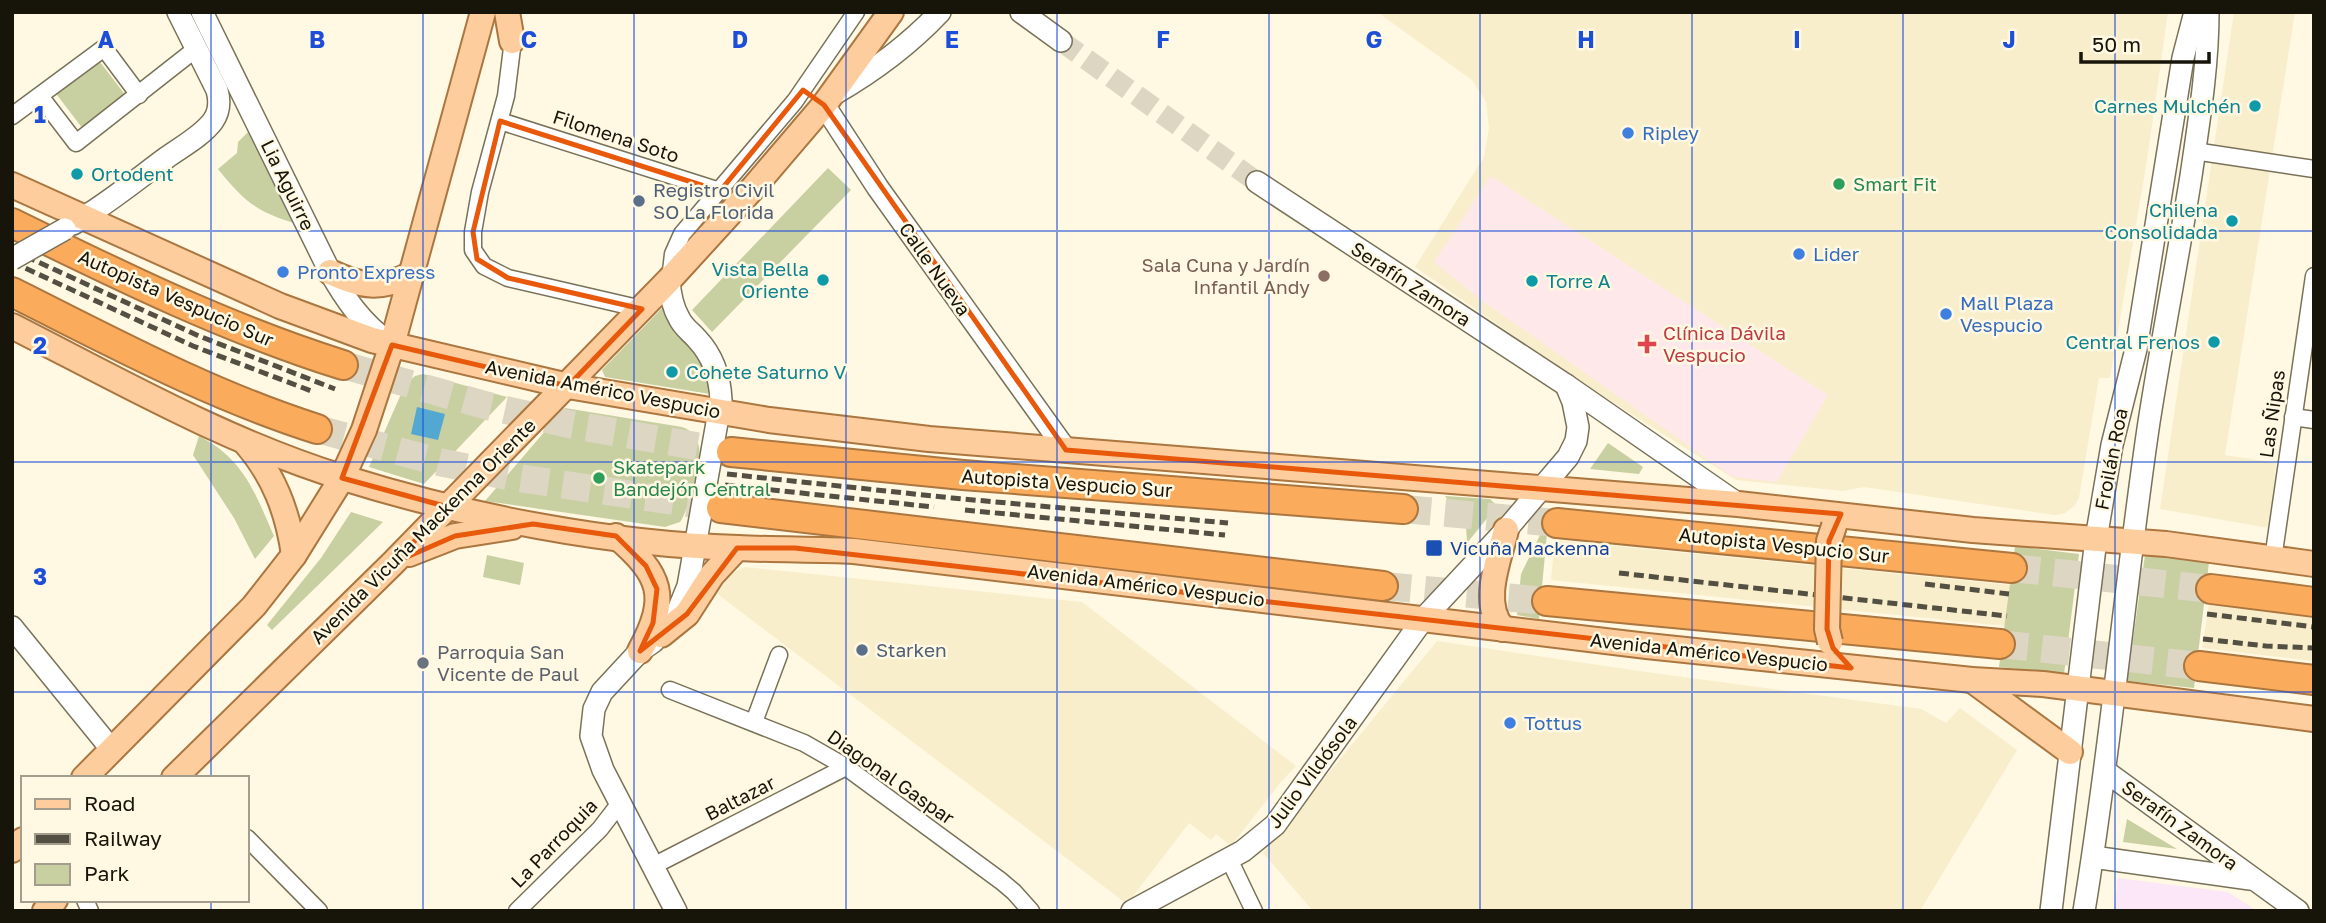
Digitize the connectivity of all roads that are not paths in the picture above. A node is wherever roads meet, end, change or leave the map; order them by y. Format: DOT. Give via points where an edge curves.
graph roads {
  1 [pos="178,12"];
  2 [pos="202,12"];
  3 [pos="483,12"];
  4 [pos="507,12"];
  5 [pos="519,12"];
  6 [pos="856,12"];
  7 [pos="891,12"];
  8 [pos="940,12"];
  9 [pos="1021,12"];
  10 [pos="2195,12"];
  11 [pos="2208,12"];
  12 [pos="512,41"];
  13 [pos="1061,41"];
  14 [pos="197,48"];
  15 [pos="803,90"];
  16 [pos="139,94"];
  17 [pos="40,96"];
  18 [pos="828,100"];
  19 [pos="12,116"];
  20 [pos="500,121"];
  21 [pos="2194,151"];
  22 [pos="2314,169"];
  23 [pos="1257,182"];
  24 [pos="12,185"];
  25 [pos="720,191"];
  26 [pos="12,223"];
  27 [pos="74,223"];
  28 [pos="12,259"];
  29 [pos="330,272"];
  30 [pos="412,274"];
  31 [pos="2314,276"];
  32 [pos="670,280"];
  33 [pos="12,292"];
  34 [pos="2312,300"];
  35 [pos="642,309"];
  36 [pos="12,326"];
  37 [pos="392,345"];
  38 [pos="343,365"];
  39 [pos="1566,385"];
  40 [pos="568,386"];
  41 [pos="719,412"];
  42 [pos="2293,417"];
  43 [pos="2314,420"];
  44 [pos="317,429"];
  45 [pos="244,442"];
  46 [pos="1066,450"];
  47 [pos="731,452"];
  48 [pos="342,478"];
  49 [pos="1541,488"];
  50 [pos="1738,504"];
  51 [pos="448,507"];
  52 [pos="720,508"];
  53 [pos="1403,509"];
  54 [pos="1837,520"];
  55 [pos="1557,523"];
  56 [pos="533,524"];
  57 [pos="1506,530"];
  58 [pos="616,536"];
  59 [pos="2096,539"];
  60 [pos="2132,541"];
  61 [pos="694,545"];
  62 [pos="737,548"];
  63 [pos="295,555"];
  64 [pos="2273,559"];
  65 [pos="393,564"];
  66 [pos="2314,564"];
  67 [pos="2012,568"];
  68 [pos="1383,586"];
  69 [pos="2211,589"];
  70 [pos="1547,601"];
  71 [pos="2314,602"];
  72 [pos="1424,618"];
  73 [pos="12,627"];
  74 [pos="1503,629"];
  75 [pos="661,635"];
  76 [pos="2000,644"];
  77 [pos="640,651"];
  78 [pos="779,655"];
  79 [pos="2199,666"];
  80 [pos="1851,668"];
  81 [pos="1972,680"];
  82 [pos="2314,680"];
  83 [pos="2078,688"];
  84 [pos="670,690"];
  85 [pos="2114,693"];
  86 [pos="2314,719"];
  87 [pos="754,722"];
  88 [pos="112,750"];
  89 [pos="2070,752"];
  90 [pos="846,768"];
  91 [pos="2105,771"];
  92 [pos="180,775"];
  93 [pos="86,776"];
  94 [pos="621,803"];
  95 [pos="2064,810"];
  96 [pos="248,839"];
  97 [pos="2093,857"];
  98 [pos="1229,859"];
  99 [pos="653,866"];
  100 [pos="2254,879"];
  101 [pos="1146,907"];
  102 [pos="319,911"];
  103 [pos="517,911"];
  104 [pos="676,911"];
  105 [pos="1031,911"];
  106 [pos="1254,911"];
  107 [pos="2051,911"];
  108 [pos="2084,911"];
  109 [pos="2298,911"];
  1 -- 14 [label="main road"];
  2 -- 29 [label="main road, Lia Aguirre"];
  3 -- 30 [label="main road"];
  4 -- 12 [label="main road"];
  5 -- 12 [label="street"];
  6 -- 15 [label="street"];
  7 -- 18 [label="main road, Avenida Vicuña Mackenna Oriente"];
  8 -- 18 [label="main road" via="902,50"];
  9 -- 13 [label="main road"];
  10 -- 59 [label="main road, Froilán Roa" via="2183,58 2136,349 2112,445"];
  11 -- 21 [label="main road, Froilán Roa" via="2206,67"];
  12 -- 20 [label="street"];
  14 -- 16 [label="street"];
  14 -- 27 [label="main road" via="220,98 212,122"];
  15 -- 18 [label="street, Calle Nueva"];
  15 -- 25 [label="street"];
  16 -- 17 [label="street" via="104,48"];
  16 -- 17 [label="street" via="76,143"];
  17 -- 19 [label="street"];
  18 -- 32 [label="main road, Avenida Vicuña Mackenna Oriente"];
  18 -- 46 [label="main road, Calle Nueva" via="878,188"];
  20 -- 25 [label="street, Filomena Soto"];
  20 -- 35 [label="street" via="473,232 477,259 508,278"];
  21 -- 22 [label="street"];
  21 -- 60 [label="main road, Froilán Roa"];
  23 -- 39 [label="main road, Serafín Zamora"];
  24 -- 27 [label="main road, Avenida Américo Vespucio"];
  25 -- 32 [label="street" via="678,241"];
  26 -- 38 [label="highway, Autopista Vespucio Sur" via="203,313"];
  27 -- 28 [label="main road, bridge"];
  27 -- 37 [label="main road, Avenida Américo Vespucio" via="338,329"];
  29 -- 30 [label="main road" via="373,286"];
  29 -- 37 [label="main road, Lia Aguirre" via="362,319"];
  30 -- 37 [label="main road"];
  31 -- 34 [label="street, Las Ñipas"];
  32 -- 35 [label="main road, Avenida Vicuña Mackenna Oriente"];
  32 -- 41 [label="main road" via="678,317 715,368 720,384"];
  33 -- 44 [label="highway" via="209,388"];
  34 -- 42 [label="street, Las Ñipas"];
  35 -- 40 [label="main road, Avenida Vicuña Mackenna Oriente"];
  36 -- 45 [label="main road, Avenida Américo Vespucio"];
  37 -- 40 [label="main road, Avenida Américo Vespucio"];
  37 -- 48 [label="main road" via="368,420"];
  39 -- 49 [label="main road" via="1577,416 1576,440 1568,457"];
  39 -- 50 [label="main road, Serafín Zamora"];
  40 -- 41 [label="main road, Avenida Américo Vespucio"];
  40 -- 51 [label="main road, Avenida Vicuña Mackenna Oriente"];
  41 -- 46 [label="main road, Avenida Américo Vespucio" via="872,434"];
  41 -- 61 [label="main road"];
  42 -- 43 [label="street"];
  42 -- 64 [label="street, Las Ñipas"];
  45 -- 48 [label="main road, Avenida Américo Vespucio"];
  45 -- 63 [label="main road" via="279,495"];
  46 -- 49 [label="main road, Avenida Américo Vespucio"];
  47 -- 53 [label="highway, Autopista Vespucio Sur"];
  48 -- 51 [label="main road, Avenida Américo Vespucio"];
  48 -- 63 [label="main road"];
  49 -- 50 [label="main road, Avenida Américo Vespucio"];
  49 -- 57 [label="main road"];
  50 -- 54 [label="main road, Avenida Américo Vespucio"];
  51 -- 56 [label="main road, Avenida Américo Vespucio"];
  51 -- 65 [label="main road, Avenida Vicuña Mackenna Oriente"];
  52 -- 68 [label="highway"];
  54 -- 59 [label="main road, Avenida Américo Vespucio"];
  54 -- 80 [label="main road, bridge" via="1829,541 1826,629 1837,654"];
  55 -- 67 [label="highway, Autopista Vespucio Sur"];
  56 -- 58 [label="main road, Avenida Américo Vespucio"];
  56 -- 65 [label="main road" via="455,536"];
  57 -- 72 [label="main road"];
  57 -- 74 [label="main road" via="1491,599 1494,617"];
  58 -- 61 [label="main road, Avenida Américo Vespucio"];
  58 -- 77 [label="main road" via="646,566 657,589 653,623"];
  59 -- 60 [label="main road, Avenida Américo Vespucio"];
  59 -- 83 [label="main road, Froilán Roa"];
  60 -- 64 [label="main road, Avenida Américo Vespucio"];
  60 -- 85 [label="main road, Froilán Roa"];
  61 -- 62 [label="main road, Avenida Américo Vespucio"];
  61 -- 75 [label="main road" via="684,600"];
  62 -- 72 [label="main road, Avenida Américo Vespucio" via="854,551"];
  62 -- 75 [label="main road" via="712,575 687,614"];
  63 -- 88 [label="main road" via="232,629"];
  64 -- 66 [label="main road, Avenida Américo Vespucio"];
  65 -- 92 [label="main road, Avenida Vicuña Mackenna Oriente"];
  69 -- 71 [label="highway"];
  70 -- 76 [label="highway"];
  72 -- 74 [label="main road, Avenida Américo Vespucio"];
  72 -- 98 [label="main road, Julio Vildósola" via="1281,818 1256,843"];
  73 -- 88 [label="main road"];
  74 -- 80 [label="main road, Avenida Américo Vespucio"];
  75 -- 77 [label="main road"];
  77 -- 94 [label="main road" via="602,692 592,717 594,746"];
  78 -- 87 [label="street"];
  79 -- 82 [label="highway"];
  80 -- 81 [label="main road, Avenida Américo Vespucio"];
  81 -- 83 [label="main road, Avenida Américo Vespucio"];
  81 -- 89 [label="main road"];
  83 -- 85 [label="main road, Avenida Américo Vespucio"];
  83 -- 89 [label="main road, Froilán Roa"];
  84 -- 87 [label="street, Diagonal Gaspar"];
  85 -- 86 [label="main road, Avenida Américo Vespucio"];
  85 -- 91 [label="main road, Froilán Roa"];
  87 -- 90 [label="street, Diagonal Gaspar" via="804,743"];
  88 -- 93 [label="main road"];
  89 -- 95 [label="main road, Froilán Roa"];
  90 -- 99 [label="street, Baltazar"];
  90 -- 105 [label="street, Diagonal Gaspar" via="1001,881"];
  91 -- 97 [label="main road, Froilán Roa"];
  91 -- 100 [label="main road, Serafín Zamora"];
  94 -- 99 [label="main road"];
  94 -- 103 [label="street, La Parroquia"];
  95 -- 97 [label="main road"];
  95 -- 107 [label="main road, Froilán Roa"];
  96 -- 102 [label="street"];
  97 -- 100 [label="main road, Serafín Zamora"];
  97 -- 108 [label="main road, Froilán Roa"];
  98 -- 101 [label="main road, Julio Vildósola"];
  98 -- 106 [label="street"];
  99 -- 104 [label="main road"];
  100 -- 109 [label="main road, Serafín Zamora"];
}
